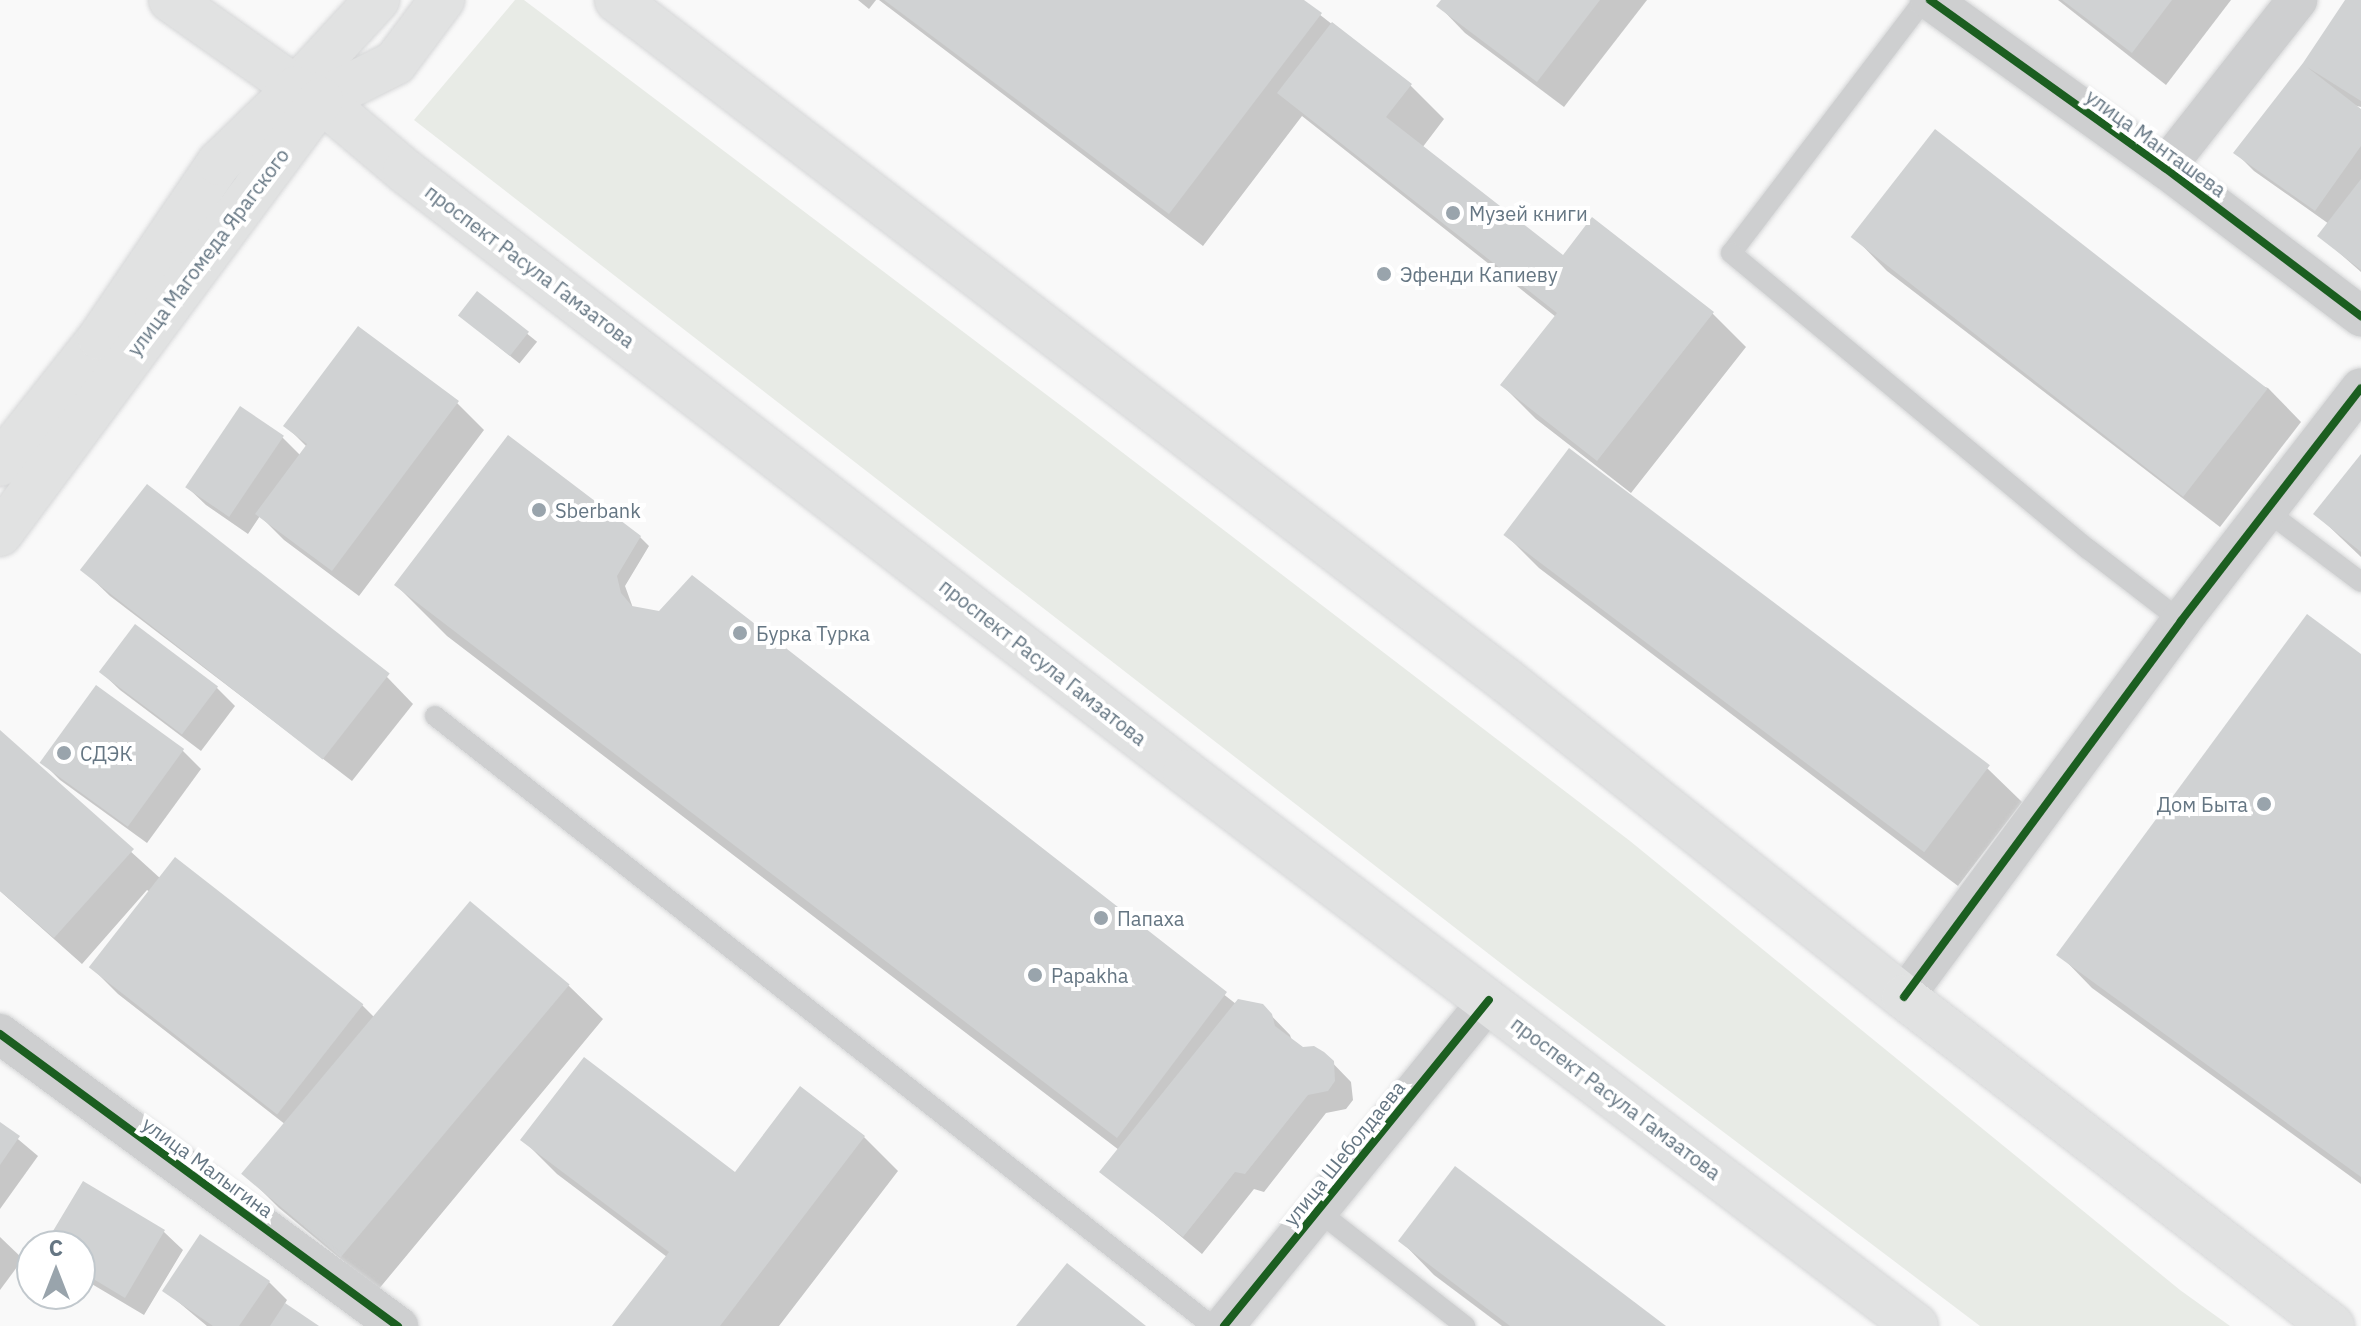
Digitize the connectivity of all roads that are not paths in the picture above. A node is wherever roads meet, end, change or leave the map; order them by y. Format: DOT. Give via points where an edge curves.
graph roads {
  1 [pos="171,0"];
  2 [pos="344,0"];
  3 [pos="377,0"];
  4 [pos="442,0"];
  5 [pos="617,0"];
  6 [pos="1924,0"];
  7 [pos="1930,0"];
  8 [pos="2297,0"];
  9 [pos="308,94"];
  10 [pos="2165,168"];
  11 [pos="2361,316"];
  12 [pos="2361,388"];
  13 [pos="0,464"];
  14 [pos="2268,512"];
  15 [pos="0,534"];
  16 [pos="2361,582"];
  17 [pos="2181,621"];
  18 [pos="435,716"];
  19 [pos="1904,997"];
  20 [pos="1489,1000"];
  21 [pos="0,1034"];
  22 [pos="1318,1211"];
  23 [pos="398,1326"];
  24 [pos="1212,1326"];
  25 [pos="1224,1326"];
  26 [pos="1465,1326"];
  27 [pos="1916,1326"];
  28 [pos="2332,1326"];
  1 -- 9 [label="main road, проспект Расула Гамзатова"];
  2 -- 9 [label="main road, улица Магомеда Ярагского" via="327,20"];
  3 -- 9 [label="main road, улица Магомеда Ярагского"];
  4 -- 9 [label="main road, улица Магомеда Ярагского" via="395,63"];
  5 -- 19 [label="main road" via="1507,681"];
  6 -- 17 [label="lane" via="1731,253"];
  7 -- 10 [label="street, улица Манташева"];
  8 -- 10 [label="street"];
  9 -- 13 [label="main road, улица Магомеда Ярагского" via="219,163 100,338"];
  9 -- 15 [label="main road, улица Магомеда Ярагского"];
  9 -- 20 [label="main road, проспект Расула Гамзатова" via="1185,772"];
  10 -- 11 [label="street, улица Манташева"];
  12 -- 14 [label="street"];
  14 -- 16 [label="lane"];
  14 -- 17 [label="street"];
  17 -- 19 [label="street"];
  18 -- 24 [label="lane"];
  19 -- 28 [label="main road"];
  20 -- 22 [label="street, улица Шеболдаева"];
  20 -- 27 [label="main road, проспект Расула Гамзатова"];
  21 -- 23 [label="street, улица Малыгина"];
  22 -- 25 [label="street, улица Шеболдаева"];
  22 -- 26 [label="lane"];
}
